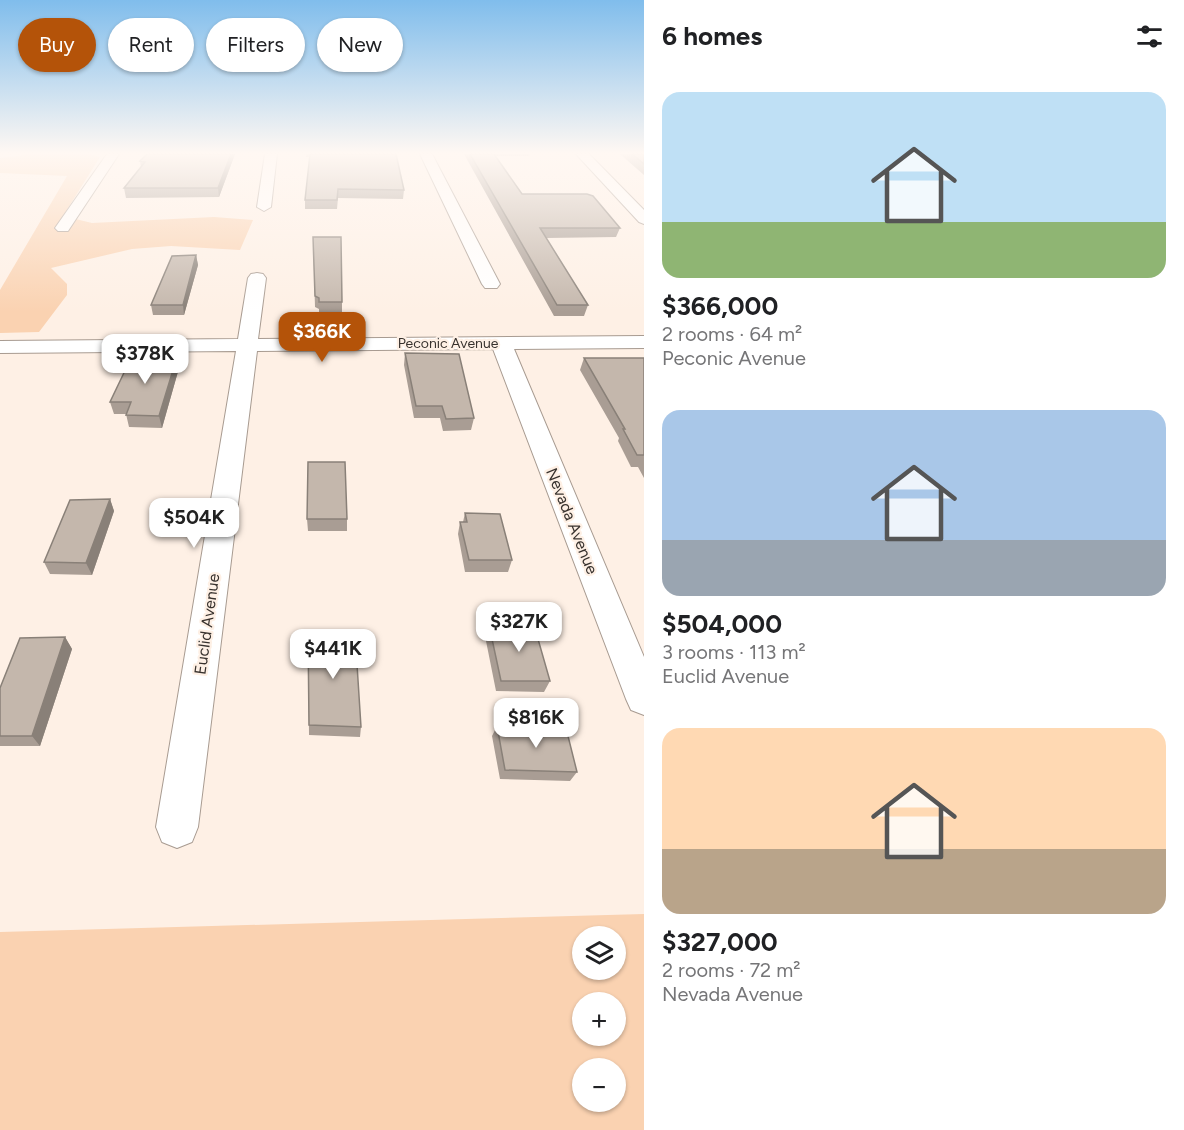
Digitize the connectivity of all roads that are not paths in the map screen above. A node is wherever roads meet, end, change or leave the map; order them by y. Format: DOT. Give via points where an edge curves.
graph roads {
  1 [pos="77,207"];
  2 [pos="452,207"];
  3 [pos="632,207"];
  4 [pos="644,219"];
  5 [pos="63,228"];
  6 [pos="257,278"];
  7 [pos="491,284"];
  8 [pos="644,342"];
  9 [pos="501,343"];
  10 [pos="247,345"];
  11 [pos="0,347"];
  12 [pos="644,699"];
  13 [pos="177,827"];
  1 -- 5 [label="street"];
  2 -- 7 [label="street"];
  3 -- 4 [label="street"];
  6 -- 10 [label="street, Euclid Avenue"];
  8 -- 9 [label="street, Peconic Avenue"];
  9 -- 10 [label="street, Peconic Avenue"];
  9 -- 12 [label="street, Nevada Avenue"];
  10 -- 11 [label="street, Peconic Avenue"];
  10 -- 13 [label="street, Euclid Avenue"];
}
